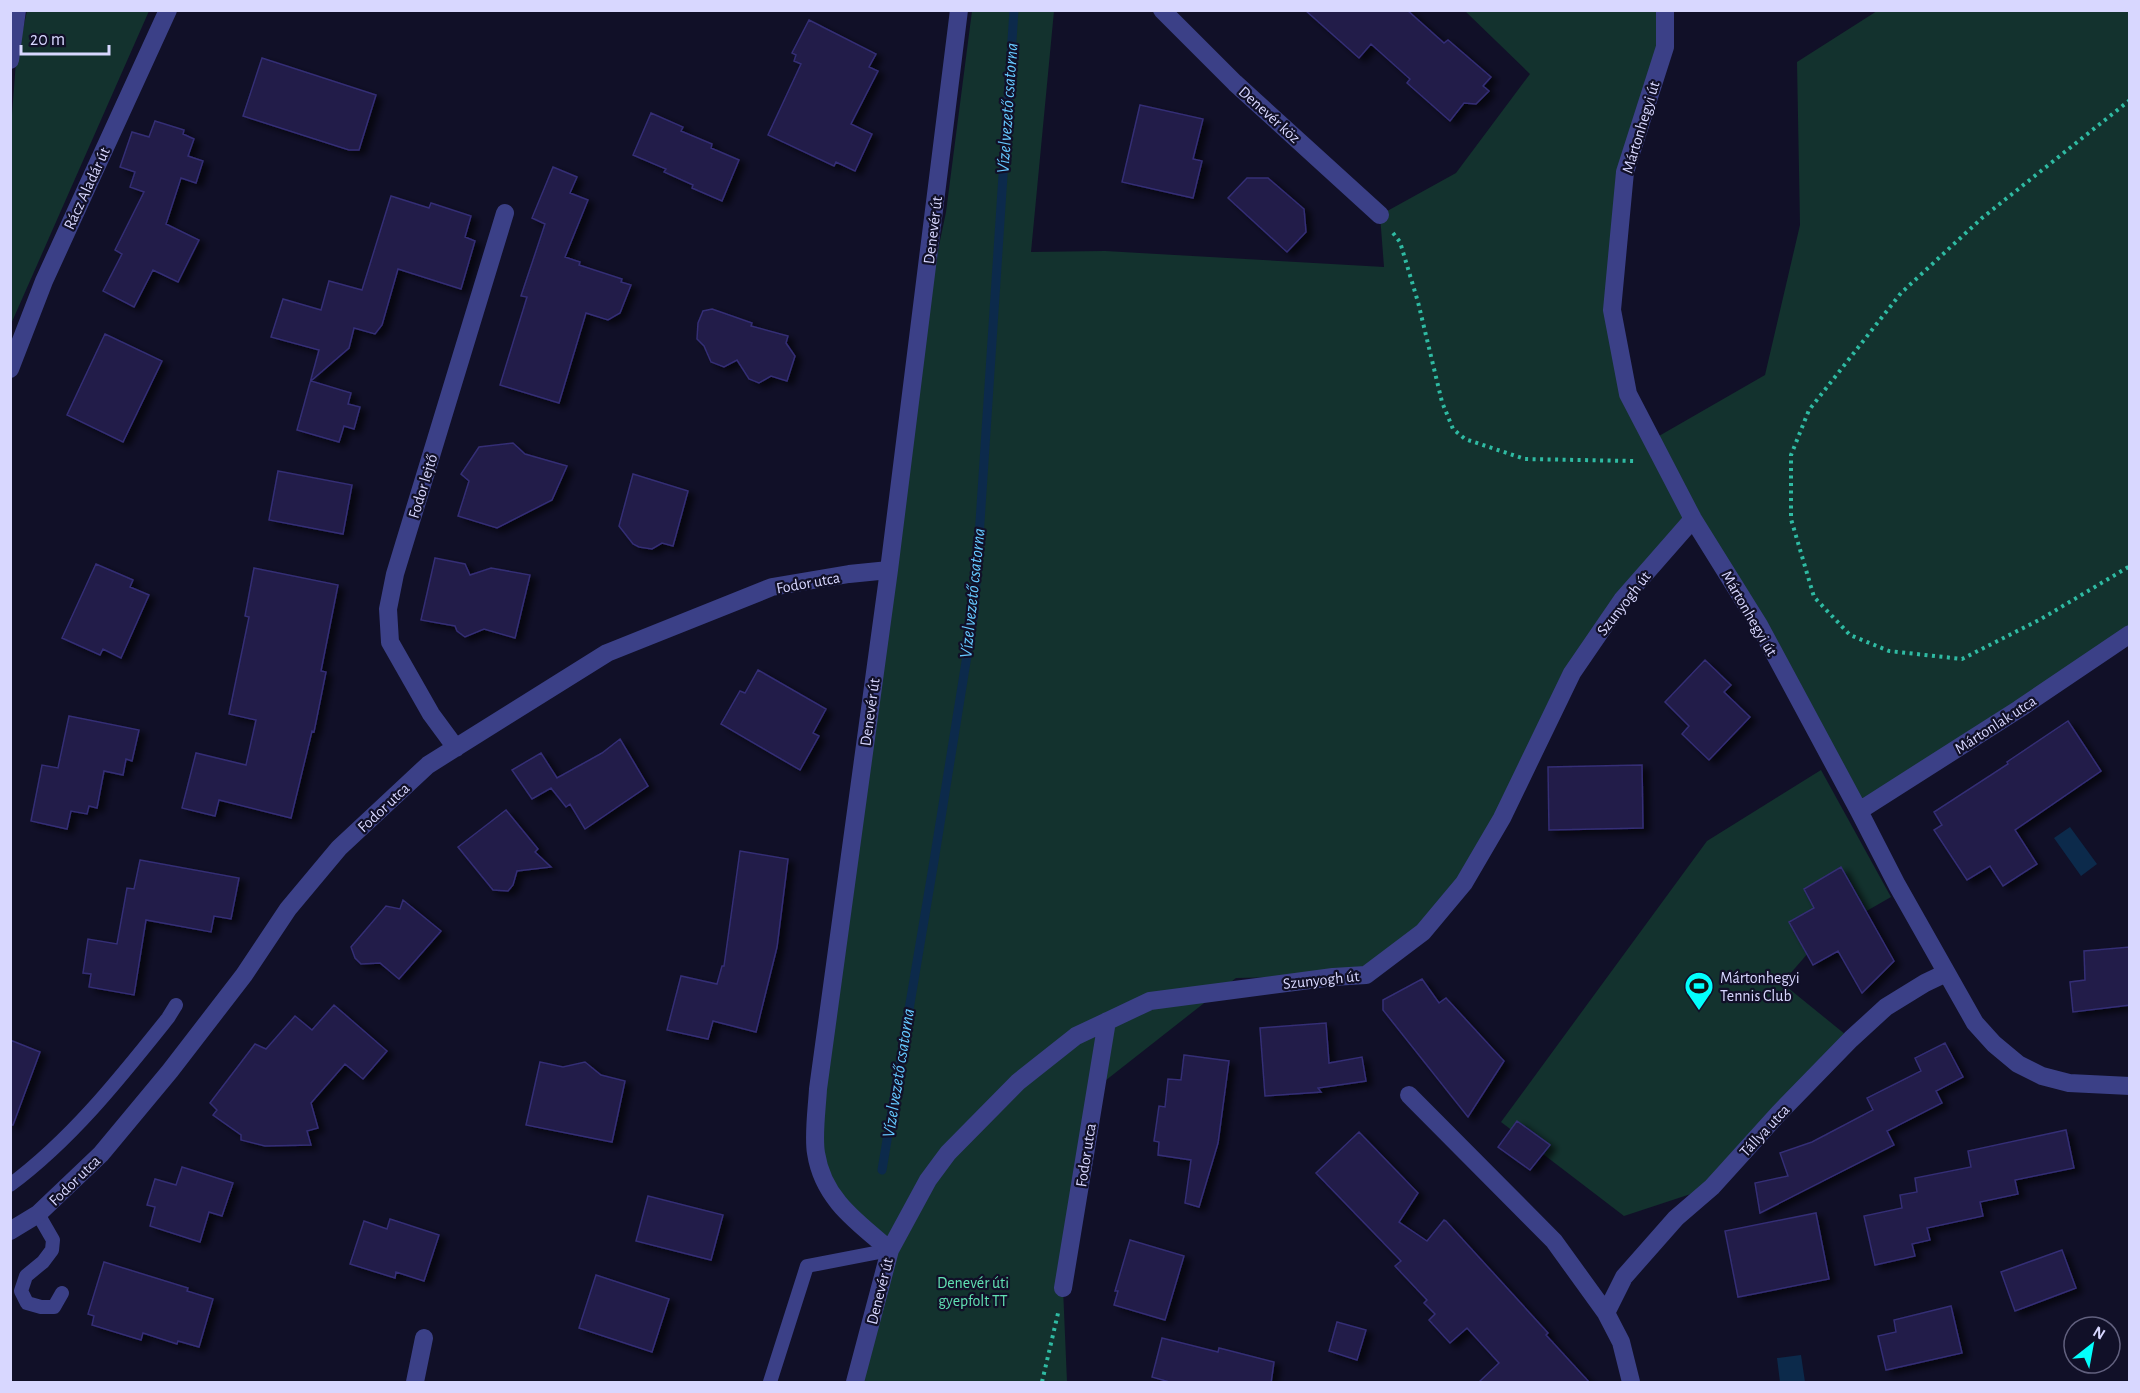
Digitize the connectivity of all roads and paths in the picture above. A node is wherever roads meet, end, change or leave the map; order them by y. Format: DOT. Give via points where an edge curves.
graph roads {
  1 [pos="17,10"];
  2 [pos="168,10"];
  3 [pos="959,10"];
  4 [pos="1162,10"];
  5 [pos="1665,10"];
  6 [pos="11,54"];
  7 [pos="2130,100"];
  8 [pos="505,213"];
  9 [pos="1380,215"];
  10 [pos="10,369"];
  11 [pos="1642,467"];
  12 [pos="1693,519"];
  13 [pos="2130,566"];
  14 [pos="889,570"];
  15 [pos="2130,634"];
  16 [pos="456,748"];
  17 [pos="1859,811"];
  18 [pos="1946,973"];
  19 [pos="176,1005"];
  20 [pos="1107,1022"];
  21 [pos="2130,1086"];
  22 [pos="1409,1095"];
  23 [pos="10,1185"];
  24 [pos="38,1214"];
  25 [pos="10,1231"];
  26 [pos="890,1250"];
  27 [pos="1064,1288"];
  28 [pos="62,1293"];
  29 [pos="1606,1313"];
  30 [pos="424,1338"];
  31 [pos="415,1383"];
  32 [pos="770,1383"];
  33 [pos="855,1383"];
  34 [pos="1042,1383"];
  35 [pos="1631,1383"];
  1 -- 6 [label="street"];
  2 -- 10 [label="street, Rácz Aladár út" via="44,281"];
  3 -- 14 [label="street, Denevér út"];
  4 -- 9 [label="street, Denevér köz" via="1235,83"];
  5 -- 12 [label="street, Mártonhegyi út" via="1665,47 1625,172 1612,310 1628,394"];
  7 -- 13 [label="path" via="1982,218 1901,293 1809,410 1791,454 1791,519 1814,597 1850,635 1889,651 1962,659"];
  8 -- 16 [label="street, Fodor lejtő" via="395,574 388,609 390,642 431,714"];
  9 -- 11 [label="path" via="1400,242 1442,402 1453,429 1465,439 1524,459 1633,460"];
  12 -- 17 [label="street, Mártonhegyi út" via="1759,625"];
  12 -- 20 [label="street, Szunyogh út" via="1622,600 1572,673 1502,818 1464,883 1423,932 1365,975 1150,1001"];
  14 -- 16 [label="street, Fodor utca" via="772,587 607,653"];
  14 -- 26 [label="street, Denevér út" via="818,1089 816,1152 825,1185 848,1214"];
  15 -- 17 [label="street, Mártonlak utca"];
  16 -- 24 [label="street, Fodor utca" via="428,765 339,848 288,909 171,1071 101,1154"];
  17 -- 18 [label="street, Mártonhegyi út"];
  18 -- 21 [label="street, Mártonhegyi út" via="1975,1023 2018,1064 2069,1083"];
  18 -- 29 [label="street, Tállya utca" via="1886,1007 1851,1039 1624,1277"];
  19 -- 23 [label="lane" via="104,1096 39,1164"];
  20 -- 26 [label="street, Szunyogh út" via="1076,1036 1018,1082 948,1153 928,1180"];
  20 -- 27 [label="street, Fodor utca"];
  22 -- 29 [label="street" via="1554,1241"];
  24 -- 25 [label="street, Fodor utca"];
  24 -- 28 [label="lane" via="53,1240 52,1250 26,1276 21,1291 27,1303 41,1307 54,1307"];
  26 -- 32 [label="lane" via="807,1266"];
  26 -- 33 [label="street, Denevér út"];
  27 -- 34 [label="path"];
  29 -- 35 [label="street" via="1621,1342"];
  30 -- 31 [label="street"];
}
